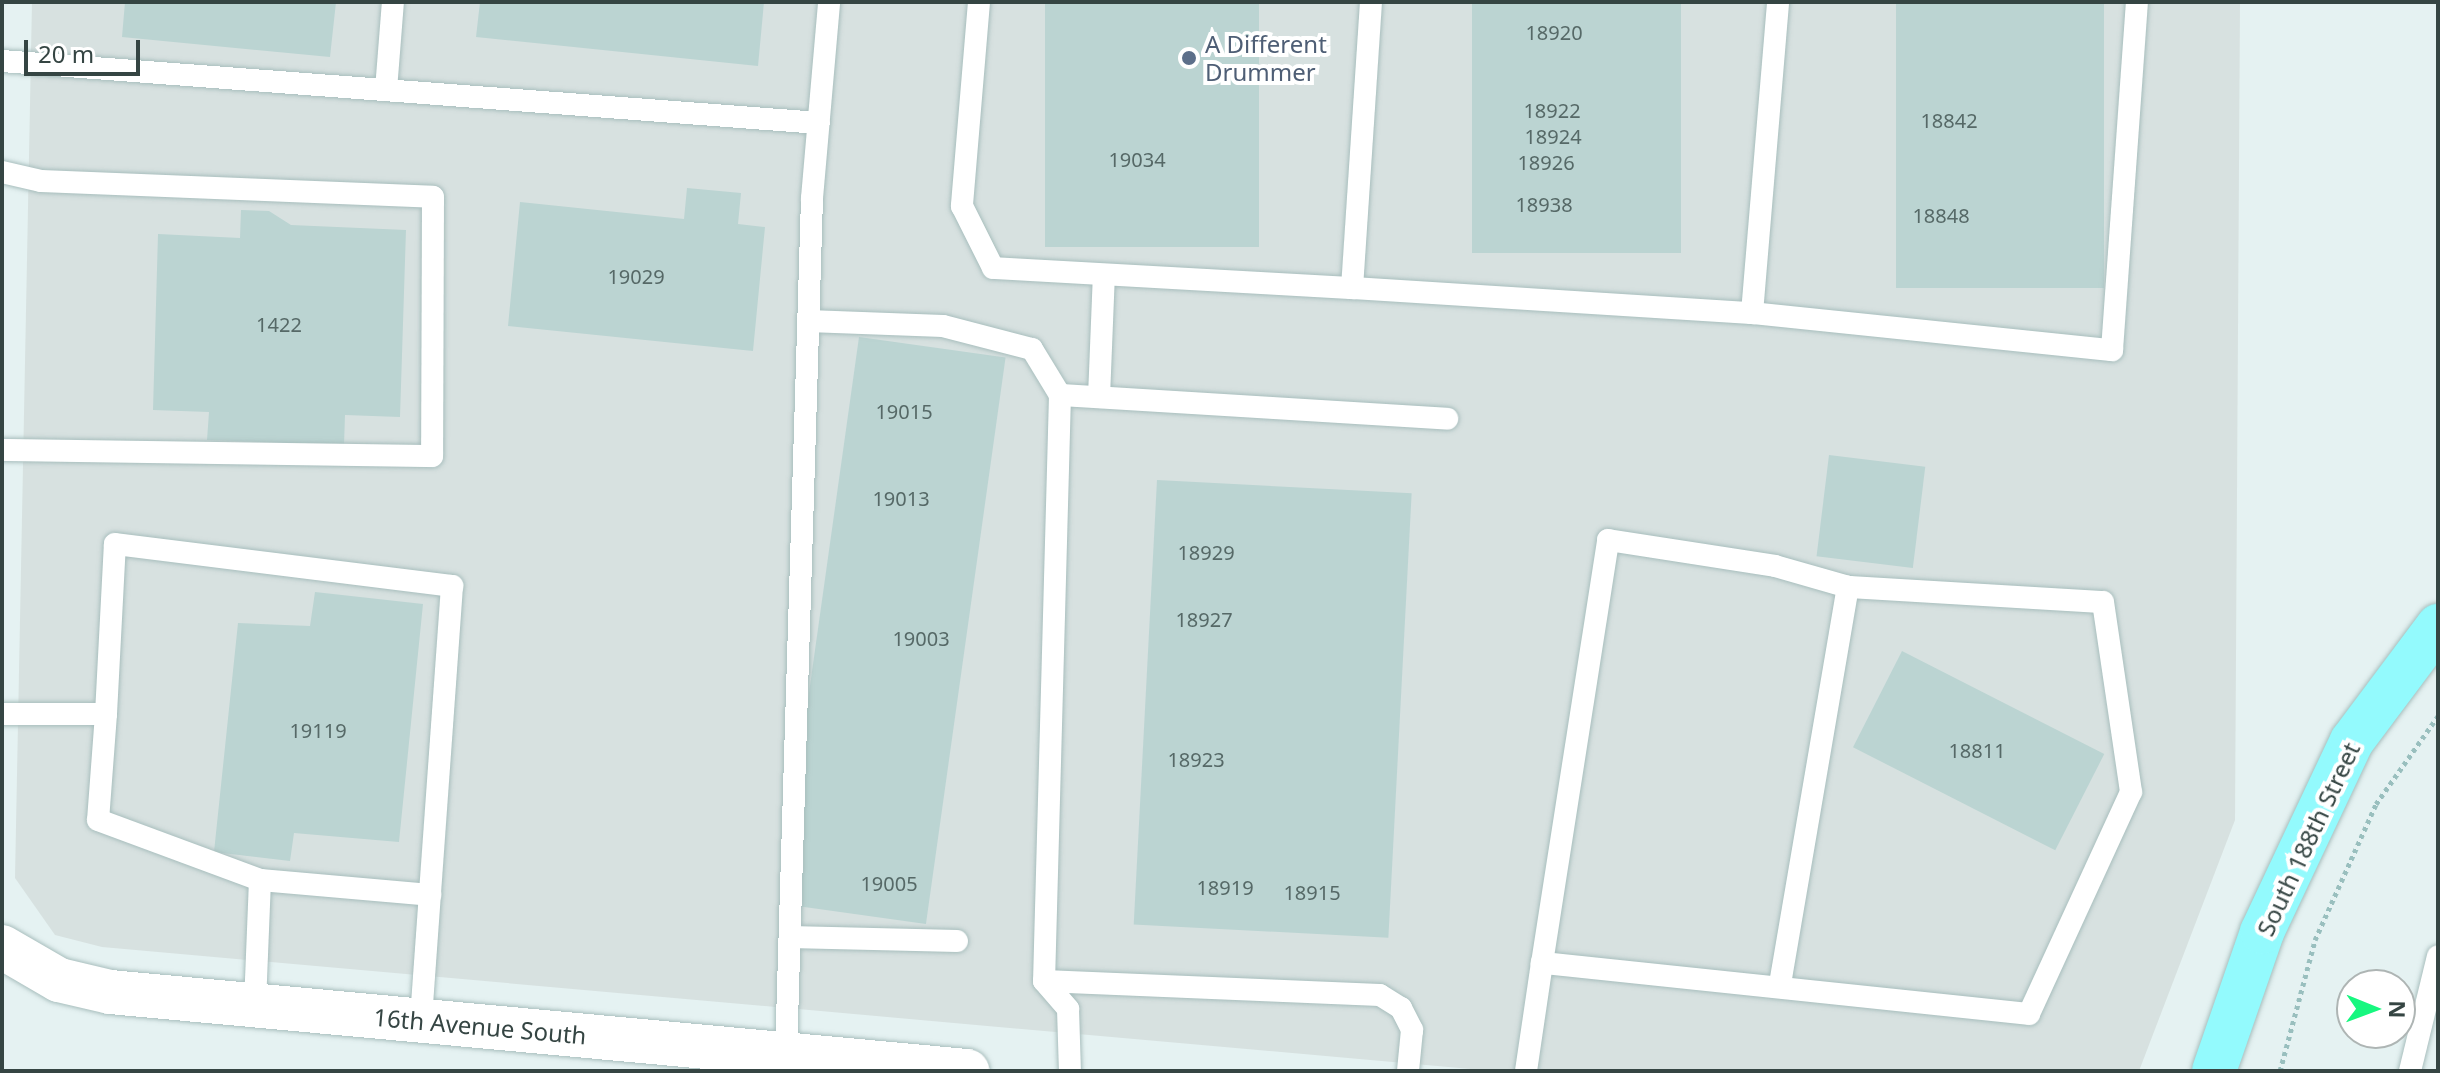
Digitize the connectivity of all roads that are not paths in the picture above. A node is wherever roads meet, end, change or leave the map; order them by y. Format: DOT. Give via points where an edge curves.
graph roads {
  1 [pos="393,2"];
  2 [pos="829,2"];
  3 [pos="979,2"];
  4 [pos="1371,2"];
  5 [pos="1778,2"];
  6 [pos="2137,2"];
  7 [pos="2,61"];
  8 [pos="386,90"];
  9 [pos="819,123"];
  10 [pos="2,172"];
  11 [pos="1104,275"];
  12 [pos="1352,288"];
  13 [pos="1752,313"];
  14 [pos="808,321"];
  15 [pos="1060,395"];
  16 [pos="1099,397"];
  17 [pos="1447,419"];
  18 [pos="2,450"];
  19 [pos="1848,587"];
  20 [pos="2438,626"];
  21 [pos="2,714"];
  22 [pos="106,714"];
  23 [pos="260,880"];
  24 [pos="430,895"];
  25 [pos="790,937"];
  26 [pos="957,941"];
  27 [pos="2,947"];
  28 [pos="2438,956"];
  29 [pos="1542,963"];
  30 [pos="1044,981"];
  31 [pos="1780,984"];
  32 [pos="255,1005"];
  33 [pos="421,1020"];
  34 [pos="786,1054"];
  35 [pos="967,1071"];
  36 [pos="1070,1071"];
  37 [pos="1408,1071"];
  38 [pos="1526,1071"];
  39 [pos="2214,1071"];
  40 [pos="2410,1071"];
  1 -- 8 [label="lane"];
  2 -- 9 [label="lane"];
  3 -- 11 [label="lane" via="962,206 993,268"];
  4 -- 12 [label="lane"];
  5 -- 13 [label="lane"];
  6 -- 13 [label="lane" via="2112,350"];
  7 -- 8 [label="lane"];
  8 -- 9 [label="lane"];
  9 -- 14 [label="lane"];
  10 -- 18 [label="lane" via="41,181 433,197 432,456"];
  11 -- 12 [label="lane"];
  11 -- 16 [label="lane"];
  12 -- 13 [label="lane"];
  14 -- 15 [label="lane" via="943,326 1032,349"];
  14 -- 25 [label="lane"];
  15 -- 16 [label="lane"];
  15 -- 30 [label="lane"];
  16 -- 17 [label="lane"];
  19 -- 29 [label="lane" via="1775,566 1608,540"];
  19 -- 31 [label="lane"];
  19 -- 31 [label="lane" via="2103,602 2131,792 2029,1014"];
  20 -- 39 [label="main road, South 188th Street" via="2352,741 2262,932"];
  21 -- 22 [label="lane"];
  22 -- 23 [label="lane" via="98,820"];
  22 -- 24 [label="lane" via="115,544 452,586"];
  23 -- 24 [label="lane"];
  23 -- 32 [label="lane"];
  24 -- 33 [label="lane"];
  25 -- 26 [label="lane"];
  25 -- 34 [label="lane"];
  27 -- 32 [label="street, 16th Avenue South" via="59,980 110,992"];
  28 -- 40 [label="lane"];
  29 -- 31 [label="lane"];
  29 -- 38 [label="lane"];
  30 -- 36 [label="lane" via="1068,1009"];
  30 -- 37 [label="lane" via="1380,995 1401,1008 1412,1030"];
  32 -- 33 [label="street, 16th Avenue South"];
  33 -- 34 [label="street, 16th Avenue South"];
  34 -- 35 [label="street, 16th Avenue South"];
}
